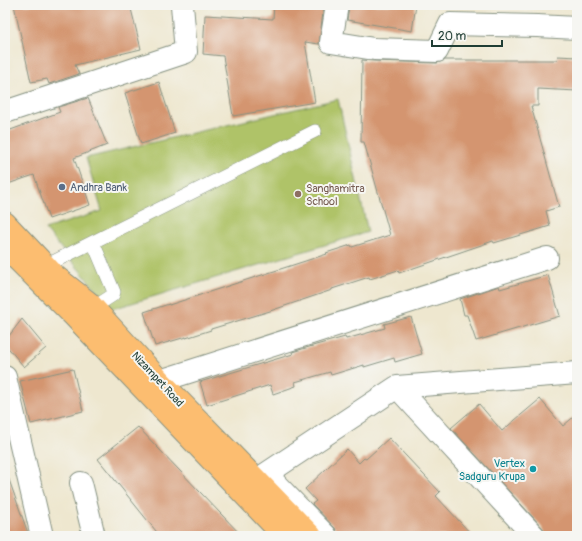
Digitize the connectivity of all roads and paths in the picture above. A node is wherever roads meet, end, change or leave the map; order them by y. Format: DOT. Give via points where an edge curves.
graph roads {
  1 [pos="182,5"];
  2 [pos="337,5"];
  3 [pos="577,28"];
  4 [pos="5,112"];
  5 [pos="316,131"];
  6 [pos="5,223"];
  7 [pos="93,242"];
  8 [pos="5,247"];
  9 [pos="547,258"];
  10 [pos="45,266"];
  11 [pos="93,308"];
  12 [pos="577,373"];
  13 [pos="160,381"];
  14 [pos="6,385"];
  15 [pos="397,386"];
  16 [pos="81,483"];
  17 [pos="42,536"];
  18 [pos="94,536"];
  19 [pos="284,536"];
  20 [pos="311,536"];
  21 [pos="326,536"];
  22 [pos="534,536"];
  1 -- 4 [label="street" via="186,52"];
  2 -- 3 [label="street" via="331,42 374,49 437,51 450,24"];
  5 -- 7 [label="lane"];
  6 -- 10 [label="main road, Nizampet Road"];
  7 -- 10 [label="lane"];
  7 -- 11 [label="lane" via="114,292"];
  8 -- 19 [label="main road, Nizampet Road"];
  9 -- 13 [label="street"];
  10 -- 11 [label="main road, Nizampet Road"];
  11 -- 13 [label="main road, Nizampet Road"];
  12 -- 15 [label="street"];
  13 -- 20 [label="main road, Nizampet Road"];
  14 -- 17 [label="street"];
  15 -- 21 [label="street" via="266,474"];
  15 -- 22 [label="street"];
  16 -- 18 [label="street"];
}
